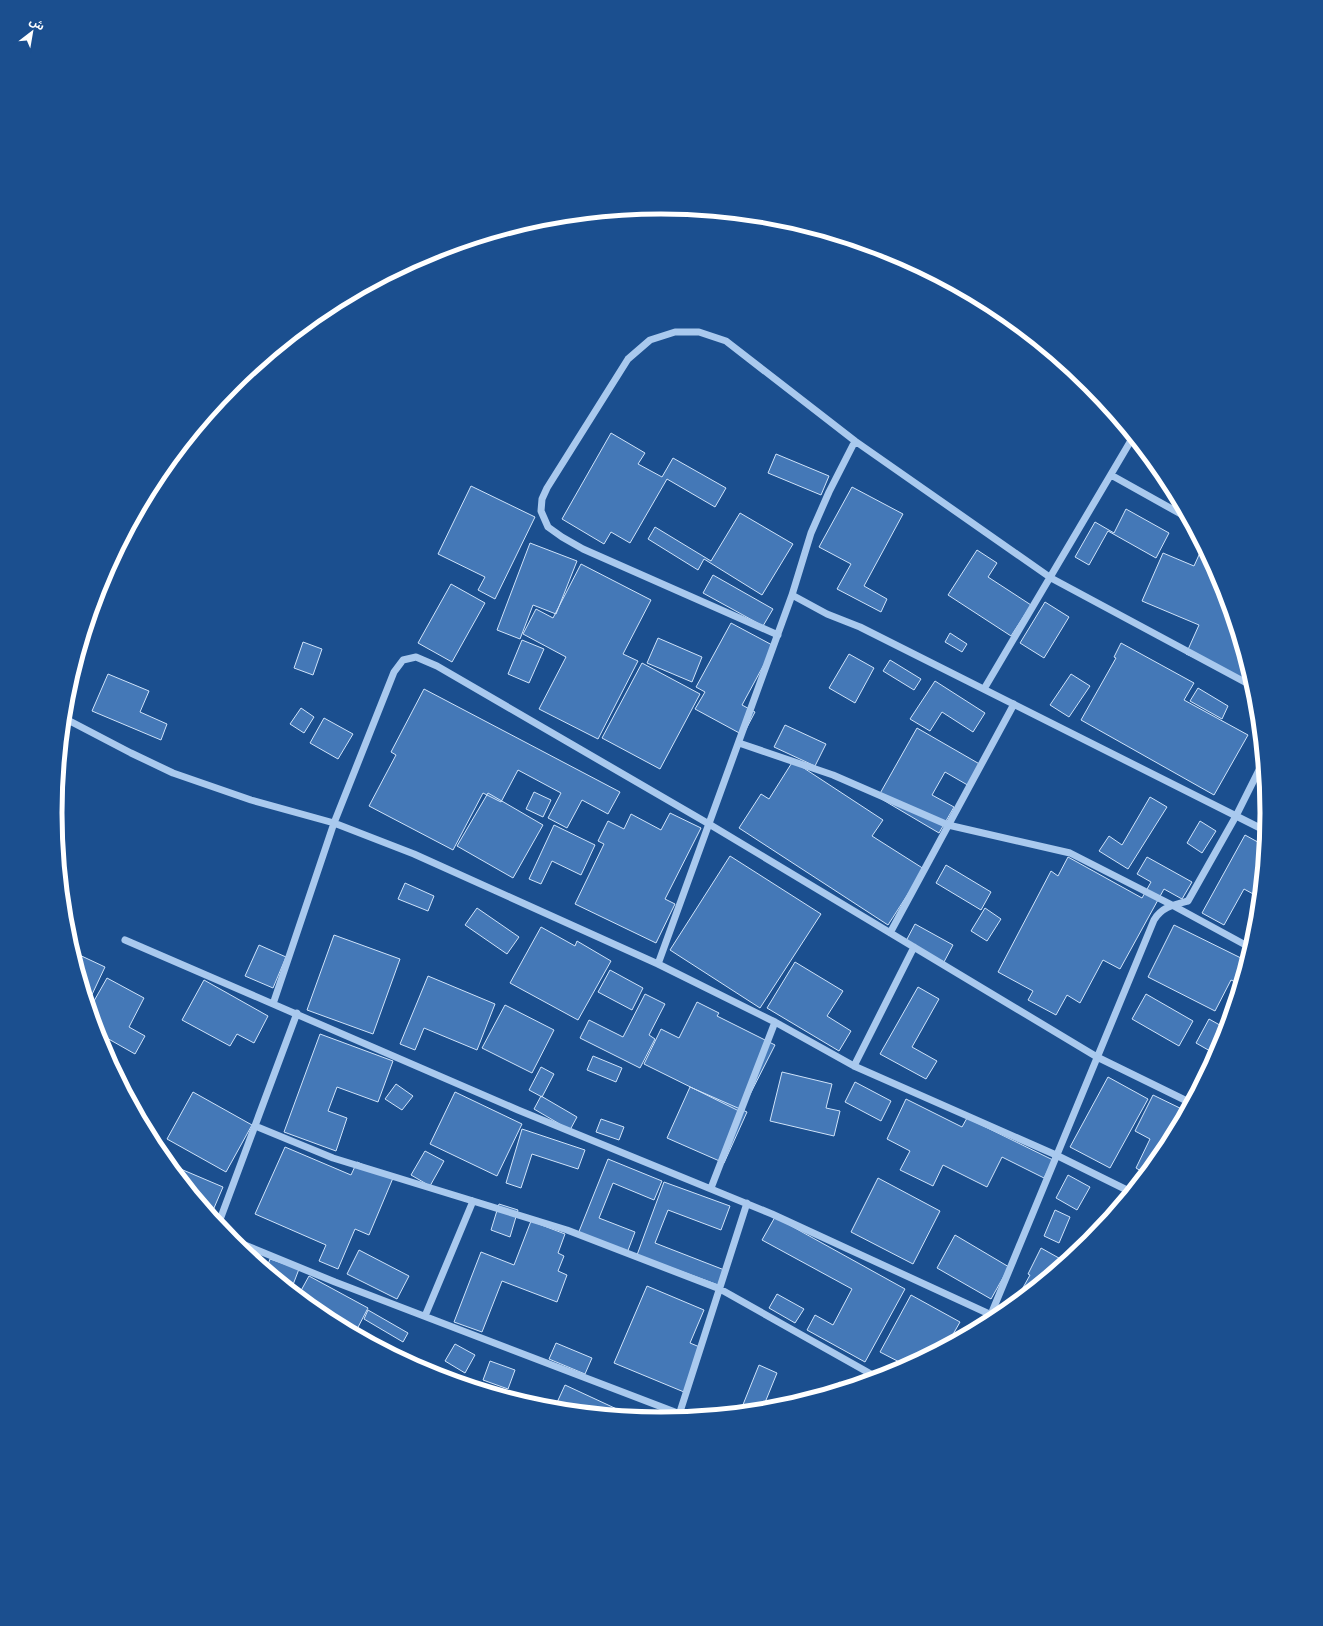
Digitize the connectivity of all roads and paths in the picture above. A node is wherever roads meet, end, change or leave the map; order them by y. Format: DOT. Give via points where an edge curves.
graph roads {
  1 [pos="1131,440"];
  2 [pos="856,441"];
  3 [pos="1111,475"];
  4 [pos="1182,515"];
  5 [pos="1051,578"];
  6 [pos="792,595"];
  7 [pos="778,635"];
  8 [pos="1246,683"];
  9 [pos="984,689"];
  10 [pos="1014,704"];
  11 [pos="70,721"];
  12 [pos="739,743"];
  13 [pos="1259,769"];
  14 [pos="1236,816"];
  15 [pos="334,823"];
  16 [pos="709,824"];
  17 [pos="948,825"];
  18 [pos="1261,828"];
  19 [pos="1172,905"];
  20 [pos="890,933"];
  21 [pos="125,940"];
  22 [pos="1246,945"];
  23 [pos="914,947"];
  24 [pos="658,964"];
  25 [pos="273,1004"];
  26 [pos="297,1013"];
  27 [pos="775,1022"];
  28 [pos="1097,1057"];
  29 [pos="854,1066"];
  30 [pos="1187,1102"];
  31 [pos="255,1126"];
  32 [pos="1056,1155"];
  33 [pos="710,1188"];
  34 [pos="1127,1190"];
  35 [pos="473,1201"];
  36 [pos="747,1203"];
  37 [pos="221,1218"];
  38 [pos="247,1246"];
  39 [pos="720,1289"];
  40 [pos="996,1310"];
  41 [pos="990,1314"];
  42 [pos="424,1316"];
  43 [pos="872,1374"];
  44 [pos="667,1412"];
  45 [pos="679,1412"];
  1 -- 3 [label="street"];
  2 -- 5 [label="street"];
  2 -- 6 [label="street" via="811,533"];
  2 -- 7 [label="street" via="726,342 699,332 675,332 650,340 628,359 542,499 541,511 548,527 562,537 583,549"];
  3 -- 4 [label="street"];
  3 -- 5 [label="street"];
  5 -- 8 [label="street"];
  5 -- 9 [label="street"];
  6 -- 7 [label="street"];
  6 -- 9 [label="street"];
  7 -- 12 [label="street"];
  9 -- 10 [label="street"];
  10 -- 14 [label="street"];
  10 -- 17 [label="street"];
  11 -- 15 [label="street" via="173,773 251,800"];
  12 -- 16 [label="street"];
  12 -- 17 [label="street" via="833,775"];
  13 -- 14 [label="street"];
  14 -- 18 [label="street"];
  14 -- 19 [label="street" via="1188,901"];
  15 -- 16 [label="street" via="394,672 403,660 416,657 437,666"];
  15 -- 24 [label="street" via="414,854"];
  15 -- 25 [label="street"];
  16 -- 20 [label="street"];
  16 -- 24 [label="street"];
  17 -- 19 [label="street" via="1070,853"];
  17 -- 20 [label="street"];
  19 -- 22 [label="street"];
  19 -- 28 [label="street" via="1160,911 1154,920"];
  20 -- 23 [label="street"];
  21 -- 25 [label="street"];
  23 -- 28 [label="street"];
  23 -- 29 [label="street"];
  24 -- 27 [label="street"];
  25 -- 26 [label="street"];
  26 -- 31 [label="street"];
  26 -- 33 [label="street" via="518,1110"];
  27 -- 29 [label="street"];
  27 -- 33 [label="street"];
  28 -- 30 [label="street"];
  28 -- 32 [label="street"];
  29 -- 32 [label="street"];
  31 -- 35 [label="street" via="333,1158"];
  31 -- 37 [label="street"];
  32 -- 34 [label="street"];
  32 -- 40 [label="street"];
  33 -- 36 [label="street"];
  35 -- 39 [label="street" via="567,1230"];
  35 -- 42 [label="street"];
  36 -- 39 [label="street"];
  36 -- 41 [label="street"];
  38 -- 42 [label="street"];
  39 -- 43 [label="street"];
  39 -- 45 [label="street"];
  42 -- 44 [label="street"];
}
